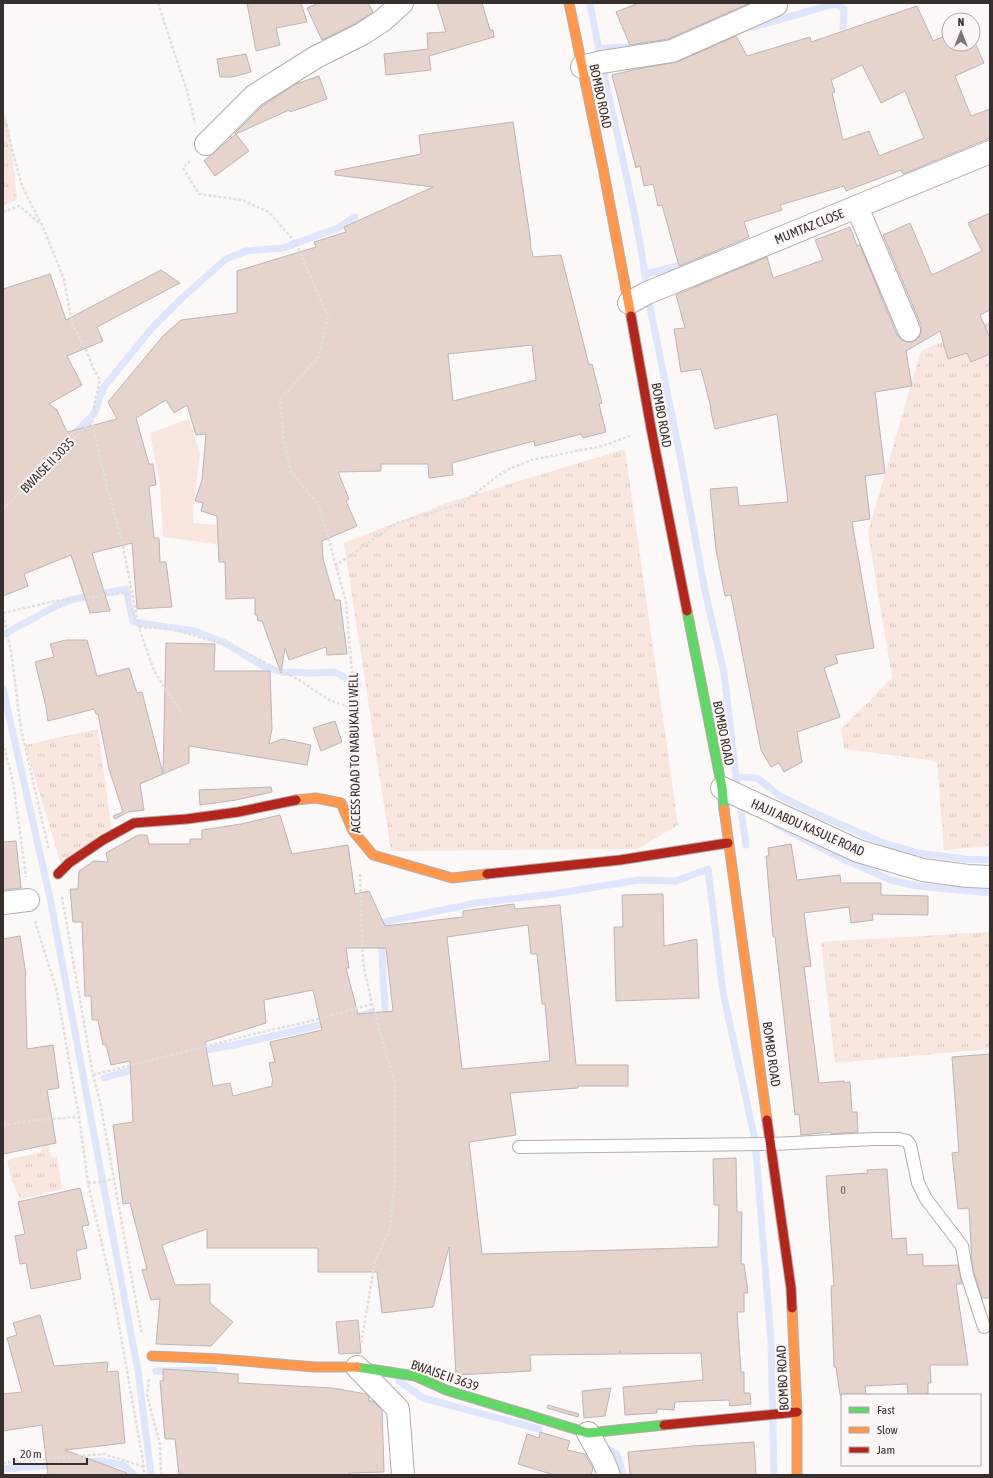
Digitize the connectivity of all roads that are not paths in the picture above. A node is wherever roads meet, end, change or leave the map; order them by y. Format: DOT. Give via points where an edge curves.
graph roads {
  1 [pos="402,3"];
  2 [pos="569,3"];
  3 [pos="776,3"];
  4 [pos="582,67"];
  5 [pos="206,144"];
  6 [pos="990,152"];
  7 [pos="857,207"];
  8 [pos="629,302"];
  9 [pos="909,330"];
  10 [pos="722,788"];
  11 [pos="728,842"];
  12 [pos="58,874"];
  13 [pos="990,877"];
  14 [pos="28,900"];
  15 [pos="3,903"];
  16 [pos="772,1144"];
  17 [pos="519,1147"];
  18 [pos="984,1327"];
  19 [pos="152,1356"];
  20 [pos="357,1367"];
  21 [pos="797,1412"];
  22 [pos="588,1433"];
  23 [pos="403,1475"];
  24 [pos="609,1475"];
  25 [pos="797,1475"];
  1 -- 5 [label="street" via="362,34 316,57 254,96"];
  2 -- 4 [label="main road, BOMBO ROAD"];
  3 -- 4 [label="street" via="672,51"];
  4 -- 8 [label="main road, BOMBO ROAD"];
  6 -- 7 [label="street, MUMTAZ CLOSE"];
  7 -- 8 [label="street, MUMTAZ CLOSE"];
  7 -- 9 [label="street"];
  8 -- 10 [label="main road, BOMBO ROAD" via="651,428"];
  10 -- 11 [label="main road, BOMBO ROAD"];
  10 -- 13 [label="street, HAJJI ABDU KASULE ROAD" via="858,851 923,870"];
  11 -- 12 [label="main road" via="620,860 452,878 373,855 353,831 341,803 316,798 188,819 134,823 103,840 69,863"];
  11 -- 16 [label="main road, BOMBO ROAD"];
  14 -- 15 [label="street"];
  16 -- 17 [label="lane"];
  16 -- 18 [label="lane" via="873,1139 907,1141 918,1183 926,1199 962,1246 967,1275"];
  16 -- 21 [label="main road, BOMBO ROAD" via="791,1288"];
  19 -- 20 [label="main road, BWAISE II 3639" via="314,1367"];
  20 -- 22 [label="main road, BWAISE II 3639" via="415,1376 446,1390"];
  20 -- 23 [label="street" via="398,1409"];
  21 -- 22 [label="main road, BWAISE II 3639"];
  21 -- 25 [label="main road, BOMBO ROAD"];
  22 -- 24 [label="street"];
}
